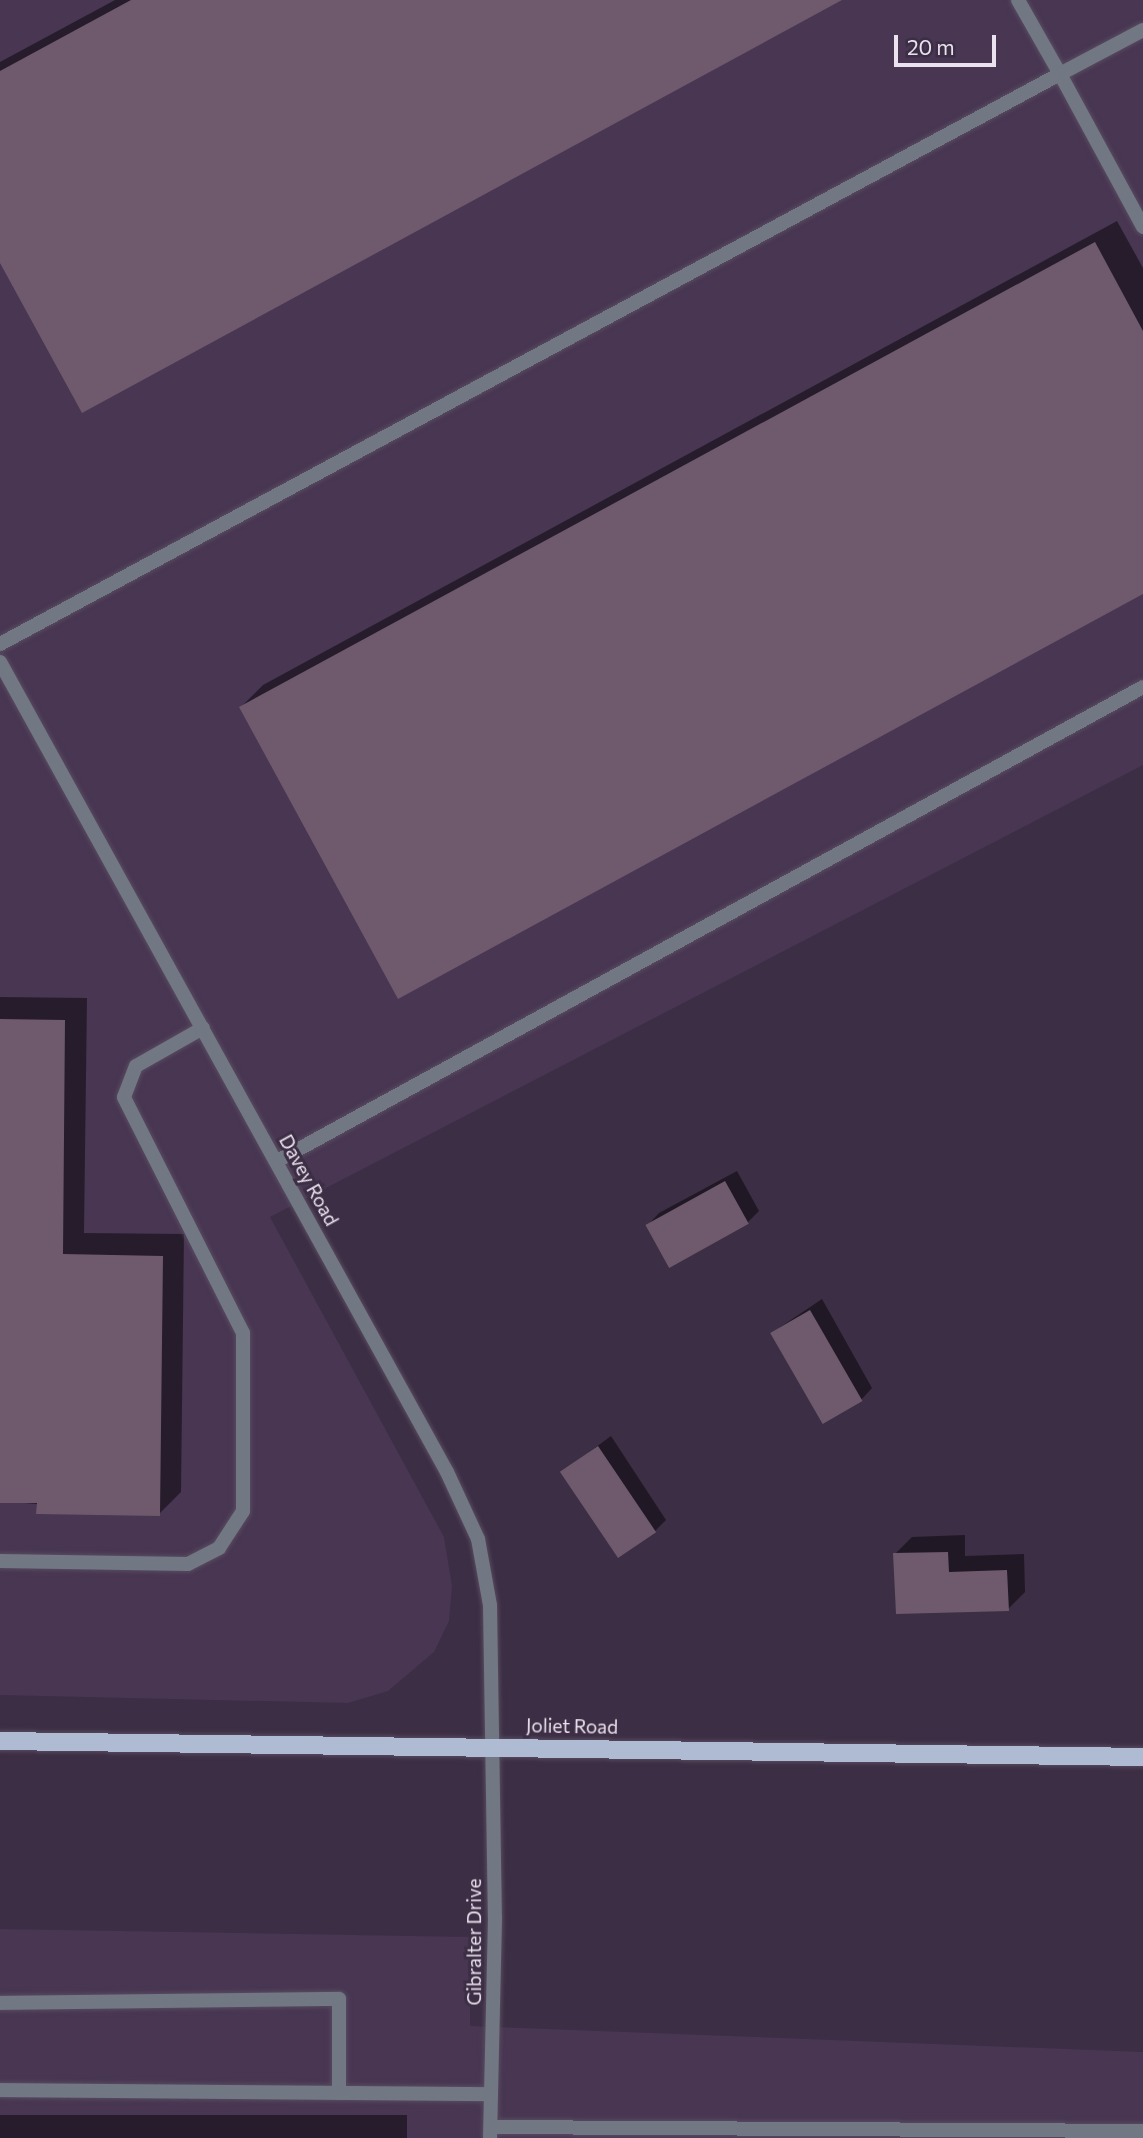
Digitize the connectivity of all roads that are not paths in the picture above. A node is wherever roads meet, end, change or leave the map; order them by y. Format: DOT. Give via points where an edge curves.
graph roads {
  1 [pos="1018,0"];
  2 [pos="1143,30"];
  3 [pos="1060,75"];
  4 [pos="1143,227"];
  5 [pos="0,644"];
  6 [pos="0,662"];
  7 [pos="1143,687"];
  8 [pos="203,1028"];
  9 [pos="277,1161"];
  10 [pos="0,1561"];
  11 [pos="0,1741"];
  12 [pos="490,1746"];
  13 [pos="1143,1757"];
  14 [pos="0,2003"];
  15 [pos="0,2090"];
  16 [pos="339,2093"];
  17 [pos="491,2094"];
  18 [pos="1143,2131"];
  19 [pos="490,2133"];
  1 -- 3 [label="street"];
  2 -- 3 [label="street"];
  3 -- 4 [label="street"];
  3 -- 5 [label="street"];
  6 -- 8 [label="street, Davey Road"];
  7 -- 9 [label="street"];
  8 -- 9 [label="street, Davey Road"];
  8 -- 10 [label="street" via="136,1066 124,1097 243,1333 243,1511 219,1548 188,1564"];
  9 -- 12 [label="street, Davey Road" via="447,1472 478,1539 490,1605"];
  11 -- 12 [label="main road, Joliet Road"];
  12 -- 13 [label="main road, Joliet Road"];
  12 -- 17 [label="street, Gibralter Drive" via="495,1918"];
  14 -- 16 [label="street" via="339,1999"];
  15 -- 16 [label="street"];
  16 -- 17 [label="street"];
  17 -- 19 [label="street, Gibralter Drive"];
  18 -- 19 [label="street"];
}
